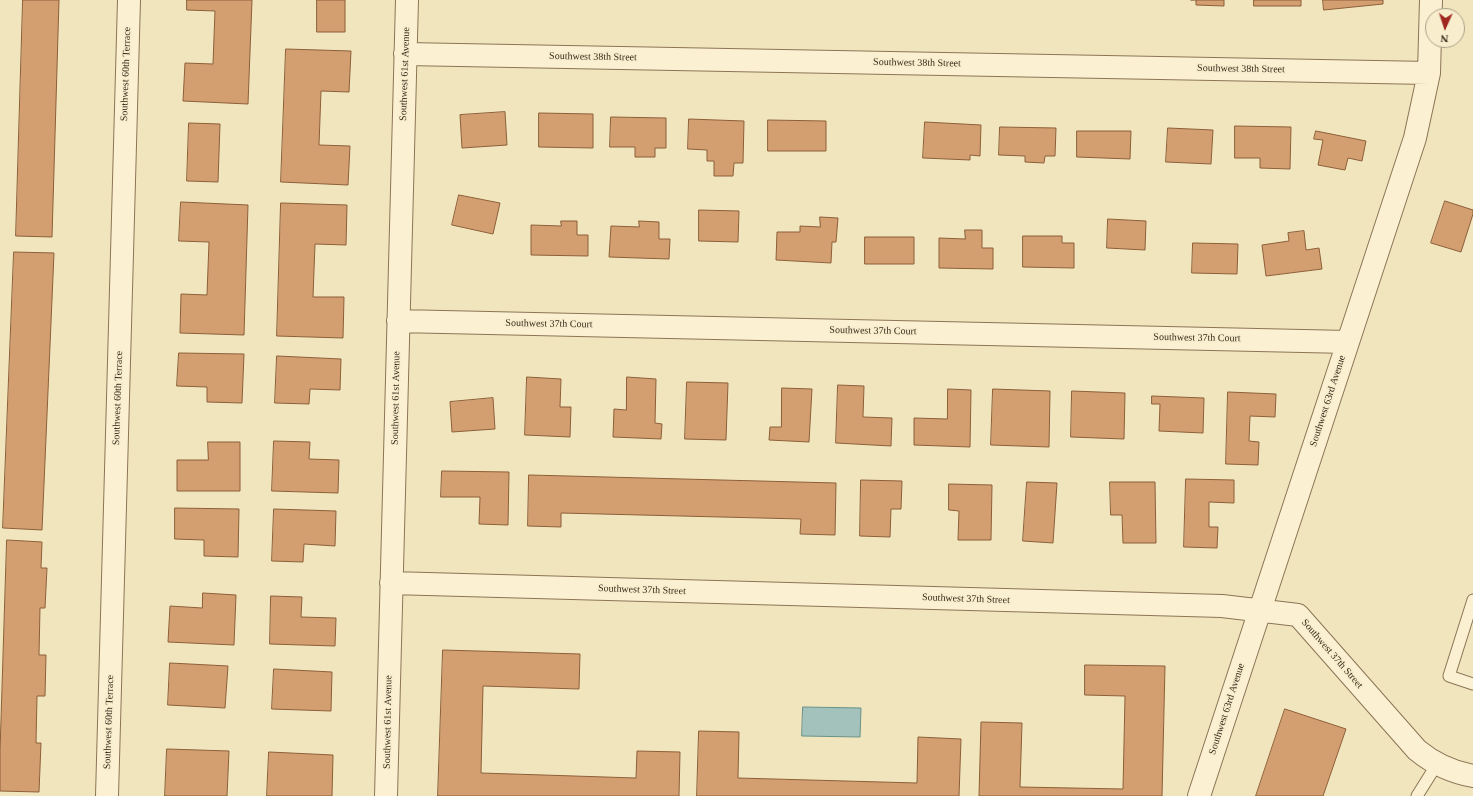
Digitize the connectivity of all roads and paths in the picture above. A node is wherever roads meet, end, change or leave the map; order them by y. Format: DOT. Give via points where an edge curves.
graph roads {
  1 [pos="128,0"];
  2 [pos="407,0"];
  3 [pos="1431,0"];
  4 [pos="405,54"];
  5 [pos="1429,72"];
  6 [pos="398,321"];
  7 [pos="1348,342"];
  8 [pos="391,583"];
  9 [pos="1473,600"];
  10 [pos="1259,610"];
  11 [pos="1473,684"];
  12 [pos="1437,764"];
  13 [pos="1473,776"];
  14 [pos="107,796"];
  15 [pos="386,796"];
  16 [pos="1199,796"];
  17 [pos="1417,796"];
  1 -- 14 [label="street, Southwest 60th Terrace"];
  2 -- 4 [label="street, Southwest 61st Avenue"];
  3 -- 5 [label="street, Southwest 63rd Avenue"];
  4 -- 5 [label="street, Southwest 38th Street"];
  4 -- 6 [label="street, Southwest 61st Avenue"];
  5 -- 7 [label="street, Southwest 63rd Avenue" via="1415,138"];
  6 -- 7 [label="street, Southwest 37th Court"];
  6 -- 8 [label="street, Southwest 61st Avenue"];
  7 -- 10 [label="street, Southwest 63rd Avenue"];
  8 -- 10 [label="street, Southwest 37th Street" via="1222,606"];
  8 -- 15 [label="street, Southwest 61st Avenue"];
  9 -- 11 [label="lane" via="1449,676"];
  10 -- 12 [label="street, Southwest 37th Street" via="1298,615 1417,750"];
  10 -- 16 [label="street, Southwest 63rd Avenue"];
  12 -- 13 [label="street, Southwest 37th Street" via="1451,771"];
  12 -- 17 [label="lane"];
}
